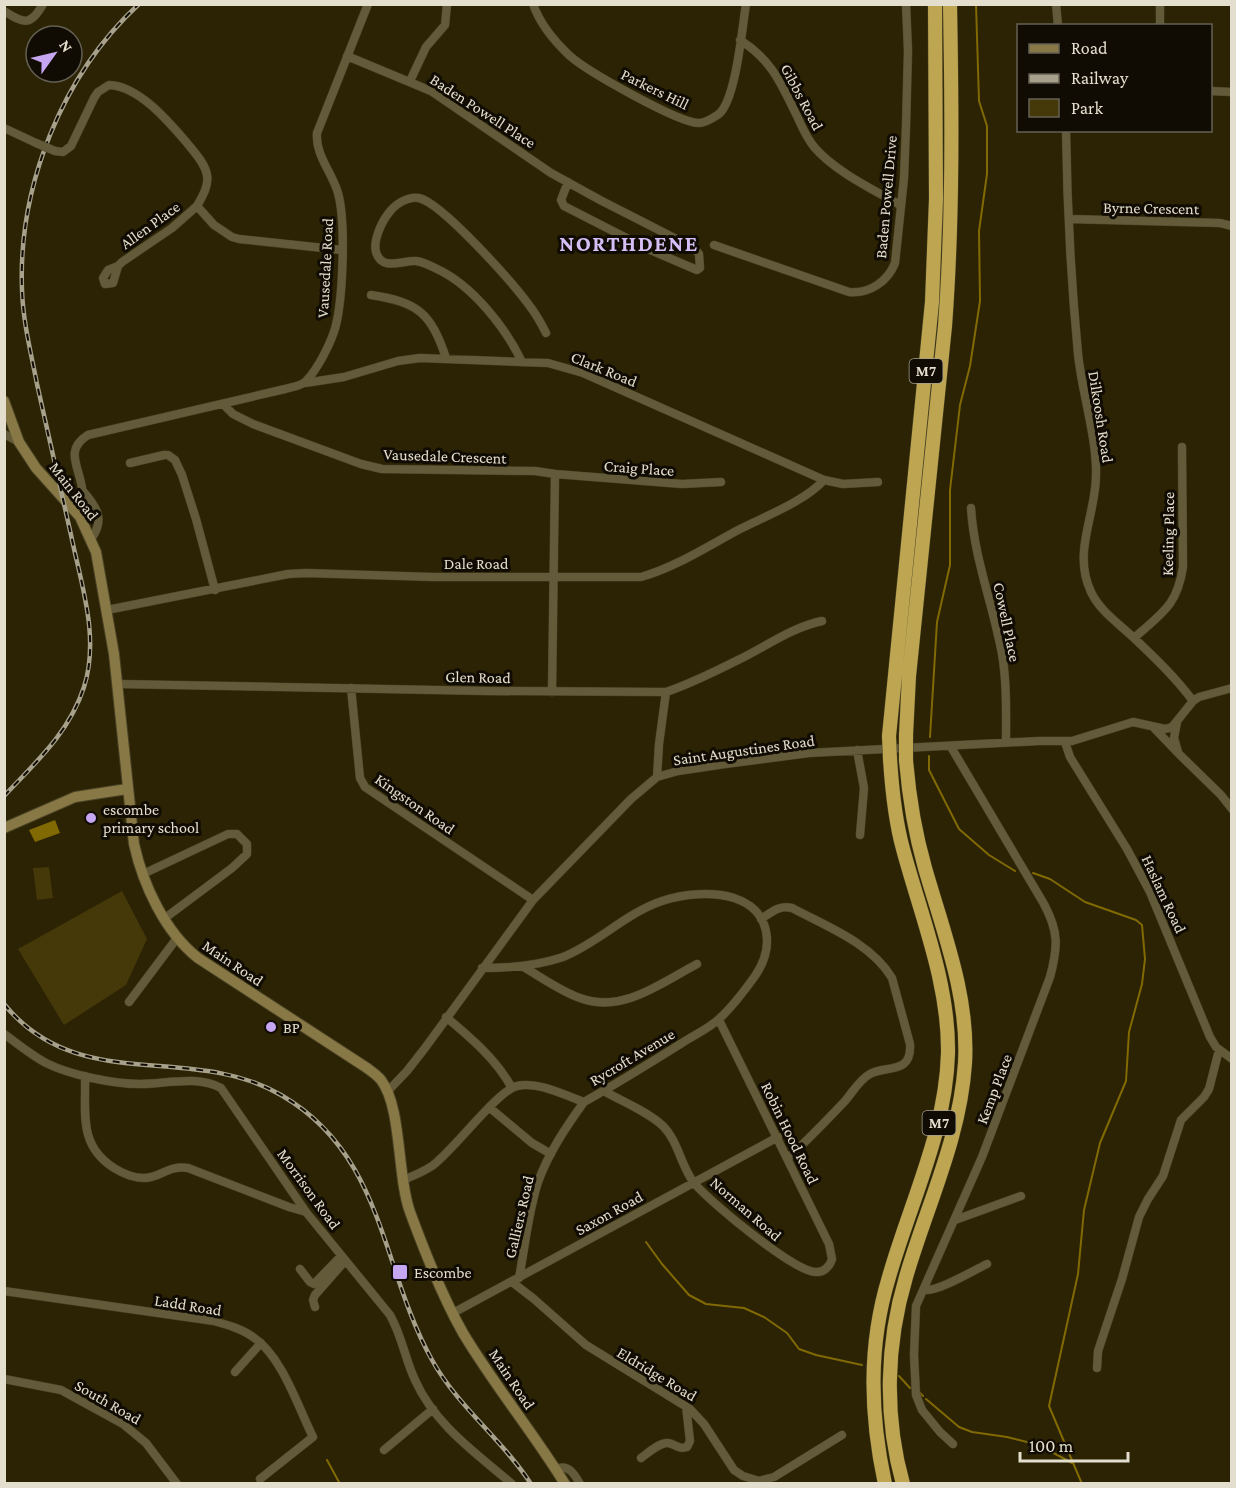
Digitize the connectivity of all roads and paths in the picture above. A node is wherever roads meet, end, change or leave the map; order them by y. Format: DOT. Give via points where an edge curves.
graph roads {
  1 [pos="43,4"];
  2 [pos="368,4"];
  3 [pos="447,4"];
  4 [pos="533,4"];
  5 [pos="746,4"];
  6 [pos="906,4"];
  7 [pos="935,4"];
  8 [pos="951,4"];
  9 [pos="1056,4"];
  10 [pos="1160,4"];
  11 [pos="4,11"];
  12 [pos="1058,24"];
  13 [pos="1160,24"];
  14 [pos="740,40"];
  15 [pos="347,56"];
  16 [pos="410,81"];
  17 [pos="1212,91"];
  18 [pos="1232,92"];
  19 [pos="4,128"];
  20 [pos="1066,132"];
  21 [pos="568,182"];
  22 [pos="900,205"];
  23 [pos="197,206"];
  24 [pos="1069,219"];
  25 [pos="1232,226"];
  26 [pos="714,245"];
  27 [pos="342,250"];
  28 [pos="118,266"];
  29 [pos="371,295"];
  30 [pos="546,333"];
  31 [pos="447,358"];
  32 [pos="522,362"];
  33 [pos="305,383"];
  34 [pos="4,401"];
  35 [pos="224,404"];
  36 [pos="4,434"];
  37 [pos="20,442"];
  38 [pos="1182,447"];
  39 [pos="130,463"];
  40 [pos="555,474"];
  41 [pos="824,480"];
  42 [pos="721,482"];
  43 [pos="878,482"];
  44 [pos="82,490"];
  45 [pos="971,508"];
  46 [pos="80,518"];
  47 [pos="91,539"];
  48 [pos="554,578"];
  49 [pos="215,590"];
  50 [pos="107,610"];
  51 [pos="822,621"];
  52 [pos="1134,638"];
  53 [pos="118,684"];
  54 [pos="351,688"];
  55 [pos="1232,688"];
  56 [pos="552,692"];
  57 [pos="666,692"];
  58 [pos="1193,701"];
  59 [pos="1177,721"];
  60 [pos="1154,728"];
  61 [pos="1065,742"];
  62 [pos="1006,743"];
  63 [pos="951,747"];
  64 [pos="857,750"];
  65 [pos="1179,754"];
  66 [pos="657,777"];
  67 [pos="127,789"];
  68 [pos="1232,809"];
  69 [pos="4,828"];
  70 [pos="860,835"];
  71 [pos="143,874"];
  72 [pos="533,900"];
  73 [pos="165,918"];
  74 [pos="761,919"];
  75 [pos="177,938"];
  76 [pos="697,964"];
  77 [pos="522,966"];
  78 [pos="482,968"];
  79 [pos="129,1002"];
  80 [pos="446,1017"];
  81 [pos="719,1020"];
  82 [pos="4,1034"];
  83 [pos="1219,1050"];
  84 [pos="1232,1059"];
  85 [pos="86,1076"];
  86 [pos="512,1088"];
  87 [pos="604,1091"];
  88 [pos="387,1092"];
  89 [pos="584,1102"];
  90 [pos="490,1107"];
  91 [pos="778,1137"];
  92 [pos="804,1143"];
  93 [pos="783,1147"];
  94 [pos="551,1154"];
  95 [pos="788,1158"];
  96 [pos="403,1180"];
  97 [pos="694,1182"];
  98 [pos="1021,1196"];
  99 [pos="962,1204"];
  100 [pos="306,1212"];
  101 [pos="976,1213"];
  102 [pos="955,1220"];
  103 [pos="343,1258"];
  104 [pos="832,1259"];
  105 [pos="987,1264"];
  106 [pos="300,1269"];
  107 [pos="516,1280"];
  108 [pos="924,1290"];
  109 [pos="4,1291"];
  110 [pos="315,1307"];
  111 [pos="453,1312"];
  112 [pos="261,1343"];
  113 [pos="1097,1368"];
  114 [pos="235,1372"];
  115 [pos="4,1379"];
  116 [pos="686,1406"];
  117 [pos="433,1409"];
  118 [pos="842,1435"];
  119 [pos="953,1444"];
  120 [pos="384,1450"];
  121 [pos="641,1458"];
  122 [pos="556,1469"];
  123 [pos="260,1479"];
  124 [pos="177,1484"];
  125 [pos="512,1484"];
  126 [pos="565,1484"];
  127 [pos="580,1484"];
  128 [pos="885,1484"];
  129 [pos="903,1484"];
  1 -- 11 [label="street" via="29,21"];
  2 -- 15 [label="street, Vausedale Road"];
  3 -- 16 [label="street" via="445,25 426,47"];
  4 -- 14 [label="street, Parkers Hill" via="560,46 583,66 690,122 713,118 726,107"];
  5 -- 14 [label="street, Parkers Hill"];
  6 -- 22 [label="street, Baden Powell Drive" via="906,126"];
  7 -- 128 [label="highway, M7, bridge" via="932,302 890,759 896,821 942,990 948,1053 933,1144 888,1279 874,1346 874,1416"];
  8 -- 129 [label="highway, M7, bridge" via="953,158 949,271 909,676 906,760 915,825 957,982 965,1061 951,1146 905,1279 894,1331 890,1408"];
  9 -- 12 [label="street"];
  10 -- 13 [label="street"];
  14 -- 22 [label="street, Gibbs Road" via="770,64 816,149"];
  15 -- 16 [label="street, Baden Powell Place"];
  15 -- 27 [label="street, Vausedale Road" via="316,143 337,192"];
  16 -- 21 [label="street, Baden Powell Place"];
  17 -- 18 [label="street"];
  19 -- 23 [label="street, bridge" via="63,152 71,146 98,92 109,85 121,88 160,112 199,158 207,184"];
  20 -- 24 [label="street, Dilkoosh Road"];
  21 -- 21 [label="street, Baden Powell Place" via="561,201 564,206 648,249 700,269 699,254 694,248"];
  22 -- 26 [label="street, Baden Powell Drive" via="892,271 880,284 863,291 833,288"];
  23 -- 27 [label="street" via="232,237"];
  23 -- 28 [label="street, Allen Place"];
  24 -- 25 [label="street, Byrne Crescent"];
  24 -- 52 [label="street, Dilkoosh Road" via="1078,354 1096,463 1095,489 1084,539 1085,573 1095,601"];
  27 -- 33 [label="street, Vausedale Road" via="336,326"];
  29 -- 31 [label="street" via="394,298 417,309 434,329"];
  30 -- 32 [label="street" via="512,285 429,203 412,198 387,214 376,241 380,259 393,264 419,262 456,280 491,316"];
  31 -- 32 [label="street, Clark Road"];
  31 -- 33 [label="street, Clark Road" via="408,359 344,377"];
  32 -- 41 [label="street, Clark Road" via="569,368"];
  33 -- 35 [label="street"];
  34 -- 37 [label="main road, Main Road"];
  35 -- 40 [label="street, Vausedale Crescent" via="233,414 253,424 382,469"];
  35 -- 44 [label="street" via="88,435 75,447 74,455"];
  36 -- 37 [label="street"];
  37 -- 46 [label="main road, Main Road" via="36,468"];
  38 -- 52 [label="street, Keeling Place" via="1180,586 1166,610"];
  39 -- 49 [label="street" via="164,455 175,460"];
  40 -- 42 [label="street, Craig Place" via="682,484"];
  40 -- 48 [label="street"];
  41 -- 43 [label="street, Clark Road" via="843,484"];
  41 -- 48 [label="street, Dale Road" via="793,502 651,574 627,578"];
  44 -- 46 [label="street"];
  44 -- 47 [label="street" via="99,515 98,530"];
  45 -- 62 [label="street, Cowell Place" via="974,538 1002,654"];
  46 -- 47 [label="main road, Main Road"];
  47 -- 50 [label="main road, Main Road"];
  48 -- 49 [label="street, Dale Road" via="306,573"];
  48 -- 56 [label="street"];
  49 -- 50 [label="street, Dale Road"];
  50 -- 53 [label="main road, Main Road"];
  51 -- 57 [label="street, Glen Road" via="794,630"];
  52 -- 58 [label="street, Dilkoosh Road"];
  53 -- 54 [label="street, Glen Road"];
  53 -- 67 [label="main road, Main Road"];
  54 -- 56 [label="street, Glen Road"];
  54 -- 72 [label="street, Kingston Road" via="360,778 365,788"];
  55 -- 58 [label="street"];
  56 -- 57 [label="street, Glen Road"];
  57 -- 66 [label="street"];
  58 -- 59 [label="street"];
  59 -- 60 [label="street, Saint Augustines Road" via="1172,727"];
  59 -- 65 [label="street" via="1174,738"];
  60 -- 61 [label="street, Saint Augustines Road" via="1133,722"];
  60 -- 65 [label="street"];
  61 -- 62 [label="street, Saint Augustines Road"];
  61 -- 83 [label="street, Haslam Road" via="1070,757 1150,892 1205,1026"];
  62 -- 63 [label="street, Saint Augustines Road"];
  63 -- 64 [label="street, Saint Augustines Road"];
  63 -- 99 [label="street, Kemp Place" via="1044,904 1057,938 1050,977"];
  64 -- 66 [label="street, Saint Augustines Road" via="726,764"];
  64 -- 70 [label="street" via="864,788"];
  65 -- 68 [label="street"];
  66 -- 72 [label="street, Saint Augustines Road"];
  67 -- 69 [label="main road" via="75,798"];
  67 -- 71 [label="main road, Main Road" via="134,844"];
  71 -- 73 [label="main road, Main Road"];
  71 -- 73 [label="street" via="228,834 237,834 247,844 247,854 232,868"];
  72 -- 78 [label="street, Saint Augustines Road"];
  73 -- 75 [label="main road, Main Road"];
  74 -- 77 [label="street" via="734,898 677,898 636,913 578,950"];
  74 -- 81 [label="street, Rycroft Avenue" via="767,933 761,966"];
  74 -- 92 [label="street" via="777,908 792,908 869,951 892,978 910,1044 905,1062 868,1075"];
  75 -- 79 [label="street"];
  75 -- 88 [label="main road, Main Road" via="198,958 367,1068 381,1080"];
  76 -- 77 [label="street" via="628,1000 607,1004 578,998"];
  77 -- 78 [label="street"];
  78 -- 80 [label="street, Saint Augustines Road"];
  80 -- 86 [label="street" via="483,1050"];
  80 -- 88 [label="street, Saint Augustines Road" via="408,1071"];
  81 -- 87 [label="street, Rycroft Avenue"];
  81 -- 91 [label="street, Robin Hood Road"];
  82 -- 85 [label="street, Morrison Road" via="46,1063"];
  83 -- 84 [label="street, Haslam Road"];
  83 -- 113 [label="street" via="1209,1089 1181,1120 1163,1176 1139,1217 1098,1351"];
  85 -- 100 [label="street, Morrison Road" via="138,1084 197,1081 221,1088"];
  85 -- 100 [label="street" via="88,1138 100,1157 116,1169 144,1178 177,1166 188,1168"];
  86 -- 89 [label="street, Rycroft Avenue" via="535,1086"];
  86 -- 90 [label="street"];
  87 -- 89 [label="street, Rycroft Avenue"];
  87 -- 97 [label="street, Norman Road" via="662,1125"];
  88 -- 96 [label="main road, Main Road"];
  89 -- 94 [label="street, Galliers Road"];
  90 -- 94 [label="street"];
  90 -- 96 [label="street" via="437,1161"];
  91 -- 93 [label="street, Robin Hood Road"];
  91 -- 97 [label="street, Saxon Road"];
  92 -- 93 [label="street"];
  92 -- 95 [label="street"];
  93 -- 95 [label="street, Robin Hood Road"];
  94 -- 107 [label="street, Galliers Road" via="532,1203"];
  95 -- 104 [label="street, Robin Hood Road" via="829,1244"];
  96 -- 111 [label="main road, Main Road" via="410,1212"];
  97 -- 104 [label="street, Norman Road" via="784,1258 815,1272 825,1269"];
  97 -- 107 [label="street, Saxon Road"];
  98 -- 101 [label="street"];
  99 -- 101 [label="street"];
  99 -- 102 [label="street, Kemp Place"];
  100 -- 103 [label="street, Morrison Road"];
  101 -- 102 [label="street"];
  102 -- 108 [label="street, Kemp Place"];
  103 -- 106 [label="street" via="314,1284"];
  103 -- 110 [label="street" via="315,1295"];
  103 -- 117 [label="street, Morrison Road" via="390,1315 414,1378"];
  105 -- 108 [label="street" via="938,1288"];
  107 -- 111 [label="street, Saxon Road"];
  107 -- 116 [label="street, Eldridge Road" via="586,1346"];
  108 -- 119 [label="street, Kemp Place" via="916,1306 916,1395 921,1410"];
  109 -- 112 [label="street, Ladd Road" via="214,1322"];
  111 -- 122 [label="main road, Main Road" via="481,1361"];
  112 -- 114 [label="street"];
  112 -- 123 [label="street, Ladd Road" via="272,1355 313,1437"];
  115 -- 124 [label="street, South Road" via="61,1390 123,1424 146,1443"];
  116 -- 118 [label="street, Eldridge Road" via="704,1424 734,1470 759,1481 774,1477"];
  116 -- 121 [label="street" via="690,1441 687,1447 664,1443"];
  117 -- 120 [label="street"];
  117 -- 125 [label="street, Morrison Road" via="455,1436"];
  122 -- 126 [label="main road, Main Road"];
  122 -- 127 [label="street" via="566,1467"];
}
